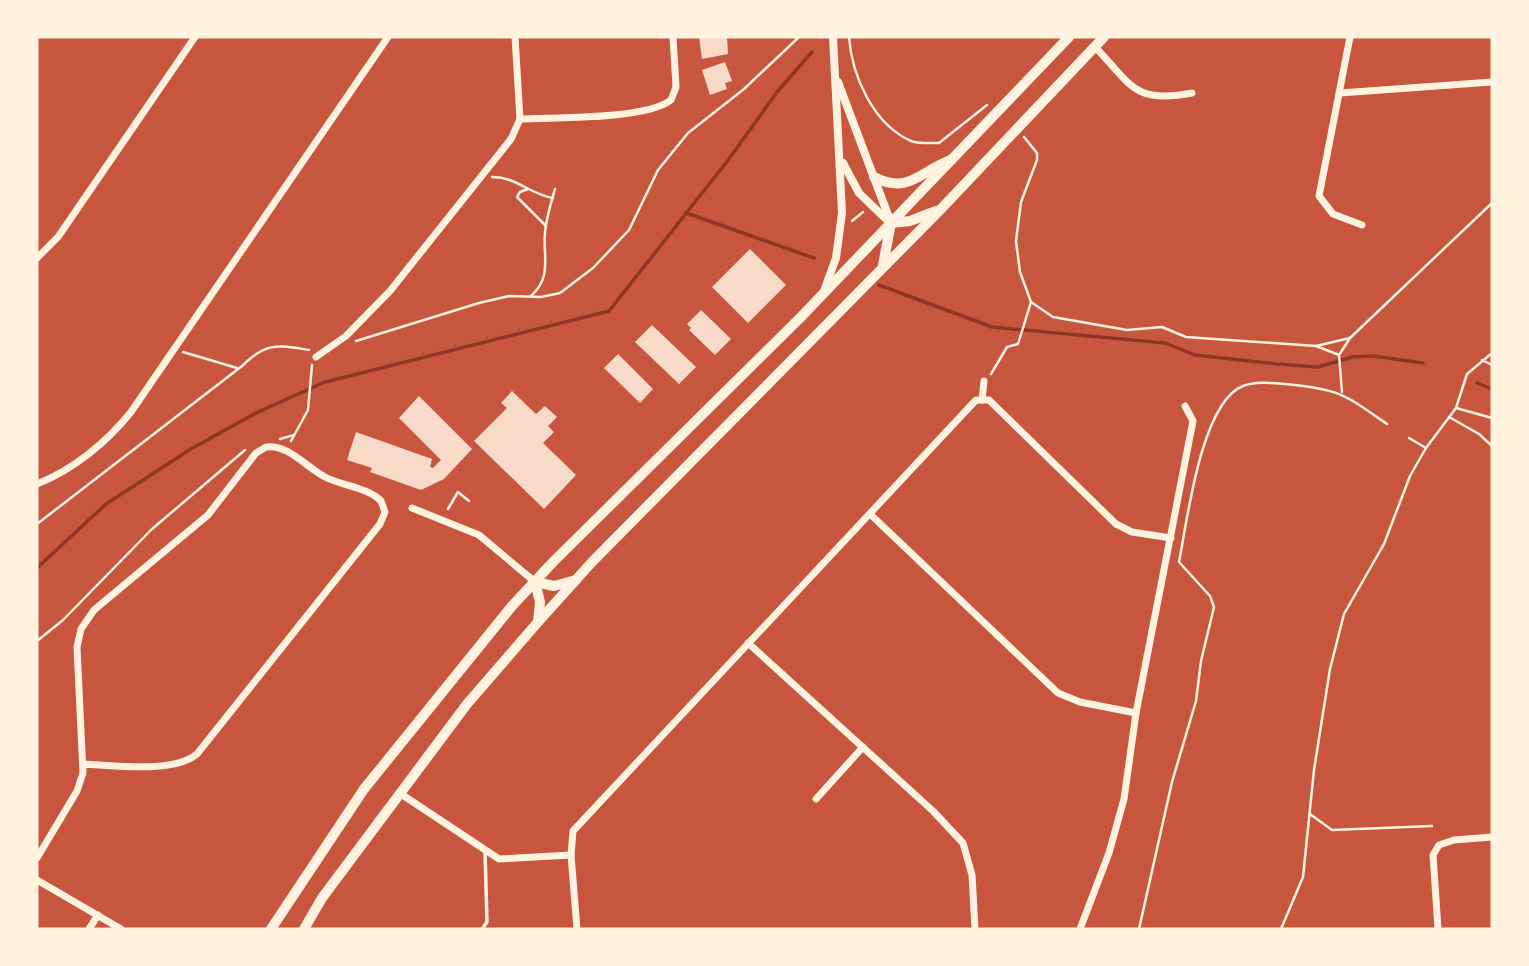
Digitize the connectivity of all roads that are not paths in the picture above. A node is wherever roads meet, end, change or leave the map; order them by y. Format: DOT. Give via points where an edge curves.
graph roads {
  1 [pos="195,37"];
  2 [pos="388,37"];
  3 [pos="515,37"];
  4 [pos="673,37"];
  5 [pos="833,37"];
  6 [pos="1069,37"];
  7 [pos="1104,37"];
  8 [pos="1350,37"];
  9 [pos="1095,47"];
  10 [pos="836,76"];
  11 [pos="1492,82"];
  12 [pos="1192,93"];
  13 [pos="1340,93"];
  14 [pos="520,119"];
  15 [pos="839,150"];
  16 [pos="954,159"];
  17 [pos="874,177"];
  18 [pos="941,209"];
  19 [pos="891,223"];
  20 [pos="1362,225"];
  21 [pos="37,258"];
  22 [pos="883,267"];
  23 [pos="824,292"];
  24 [pos="317,357"];
  25 [pos="984,381"];
  26 [pos="982,400"];
  27 [pos="1185,406"];
  28 [pos="37,484"];
  29 [pos="412,508"];
  30 [pos="870,514"];
  31 [pos="1171,538"];
  32 [pos="576,580"];
  33 [pos="535,582"];
  34 [pos="538,622"];
  35 [pos="748,643"];
  36 [pos="1136,713"];
  37 [pos="863,747"];
  38 [pos="83,764"];
  39 [pos="401,794"];
  40 [pos="816,799"];
  41 [pos="1492,837"];
  42 [pos="485,850"];
  43 [pos="571,855"];
  44 [pos="37,858"];
  45 [pos="37,880"];
  46 [pos="98,915"];
  47 [pos="89,929"];
  48 [pos="121,929"];
  49 [pos="271,929"];
  50 [pos="303,929"];
  51 [pos="482,929"];
  52 [pos="578,929"];
  53 [pos="975,929"];
  54 [pos="1080,929"];
  55 [pos="1437,929"];
  1 -- 21 [label="street" via="58,237"];
  2 -- 28 [label="street" via="131,412 72,466"];
  3 -- 14 [label="street"];
  4 -- 14 [label="street" via="676,87 671,100 656,109"];
  5 -- 10 [label="street"];
  6 -- 16 [label="highway"];
  7 -- 9 [label="highway"];
  8 -- 13 [label="street"];
  9 -- 12 [label="street" via="1145,95 1165,98"];
  9 -- 18 [label="highway"];
  10 -- 15 [label="street"];
  10 -- 17 [label="street"];
  11 -- 13 [label="street"];
  13 -- 20 [label="street" via="1320,196 1334,214"];
  14 -- 24 [label="street" via="511,139 390,291 355,328"];
  15 -- 19 [label="street" via="854,187"];
  15 -- 23 [label="street" via="841,231"];
  16 -- 17 [label="highway" via="905,184"];
  16 -- 19 [label="highway"];
  17 -- 19 [label="street"];
  18 -- 19 [label="highway"];
  18 -- 22 [label="highway"];
  19 -- 22 [label="highway"];
  19 -- 23 [label="highway"];
  22 -- 32 [label="highway"];
  23 -- 33 [label="highway"];
  25 -- 26 [label="street"];
  26 -- 30 [label="street" via="976,400"];
  26 -- 31 [label="street" via="989,400 1116,524 1132,532"];
  27 -- 31 [label="street" via="1193,421"];
  29 -- 33 [label="street" via="479,535"];
  30 -- 35 [label="street"];
  30 -- 36 [label="street" via="1058,693"];
  31 -- 36 [label="street"];
  32 -- 33 [label="highway" via="554,586"];
  32 -- 34 [label="highway"];
  33 -- 34 [label="highway" via="540,601"];
  33 -- 49 [label="highway" via="364,789"];
  34 -- 39 [label="highway" via="467,704"];
  35 -- 37 [label="street"];
  35 -- 43 [label="street" via="573,831"];
  36 -- 54 [label="street" via="1124,799"];
  37 -- 40 [label="street"];
  37 -- 53 [label="street" via="963,844 972,875"];
  38 -- 38 [label="street" via="76,661 77,640 85,622 208,514 252,458 266,447 285,450 324,477 377,496 384,506 382,520 192,757 170,765"];
  38 -- 44 [label="street" via="80,785"];
  39 -- 42 [label="street"];
  39 -- 50 [label="highway"];
  41 -- 55 [label="street" via="1454,840 1439,845 1433,855"];
  42 -- 43 [label="street" via="499,859"];
  42 -- 51 [label="lane" via="487,922"];
  43 -- 52 [label="street"];
  45 -- 46 [label="street"];
  46 -- 47 [label="street"];
  46 -- 48 [label="street"];
}
